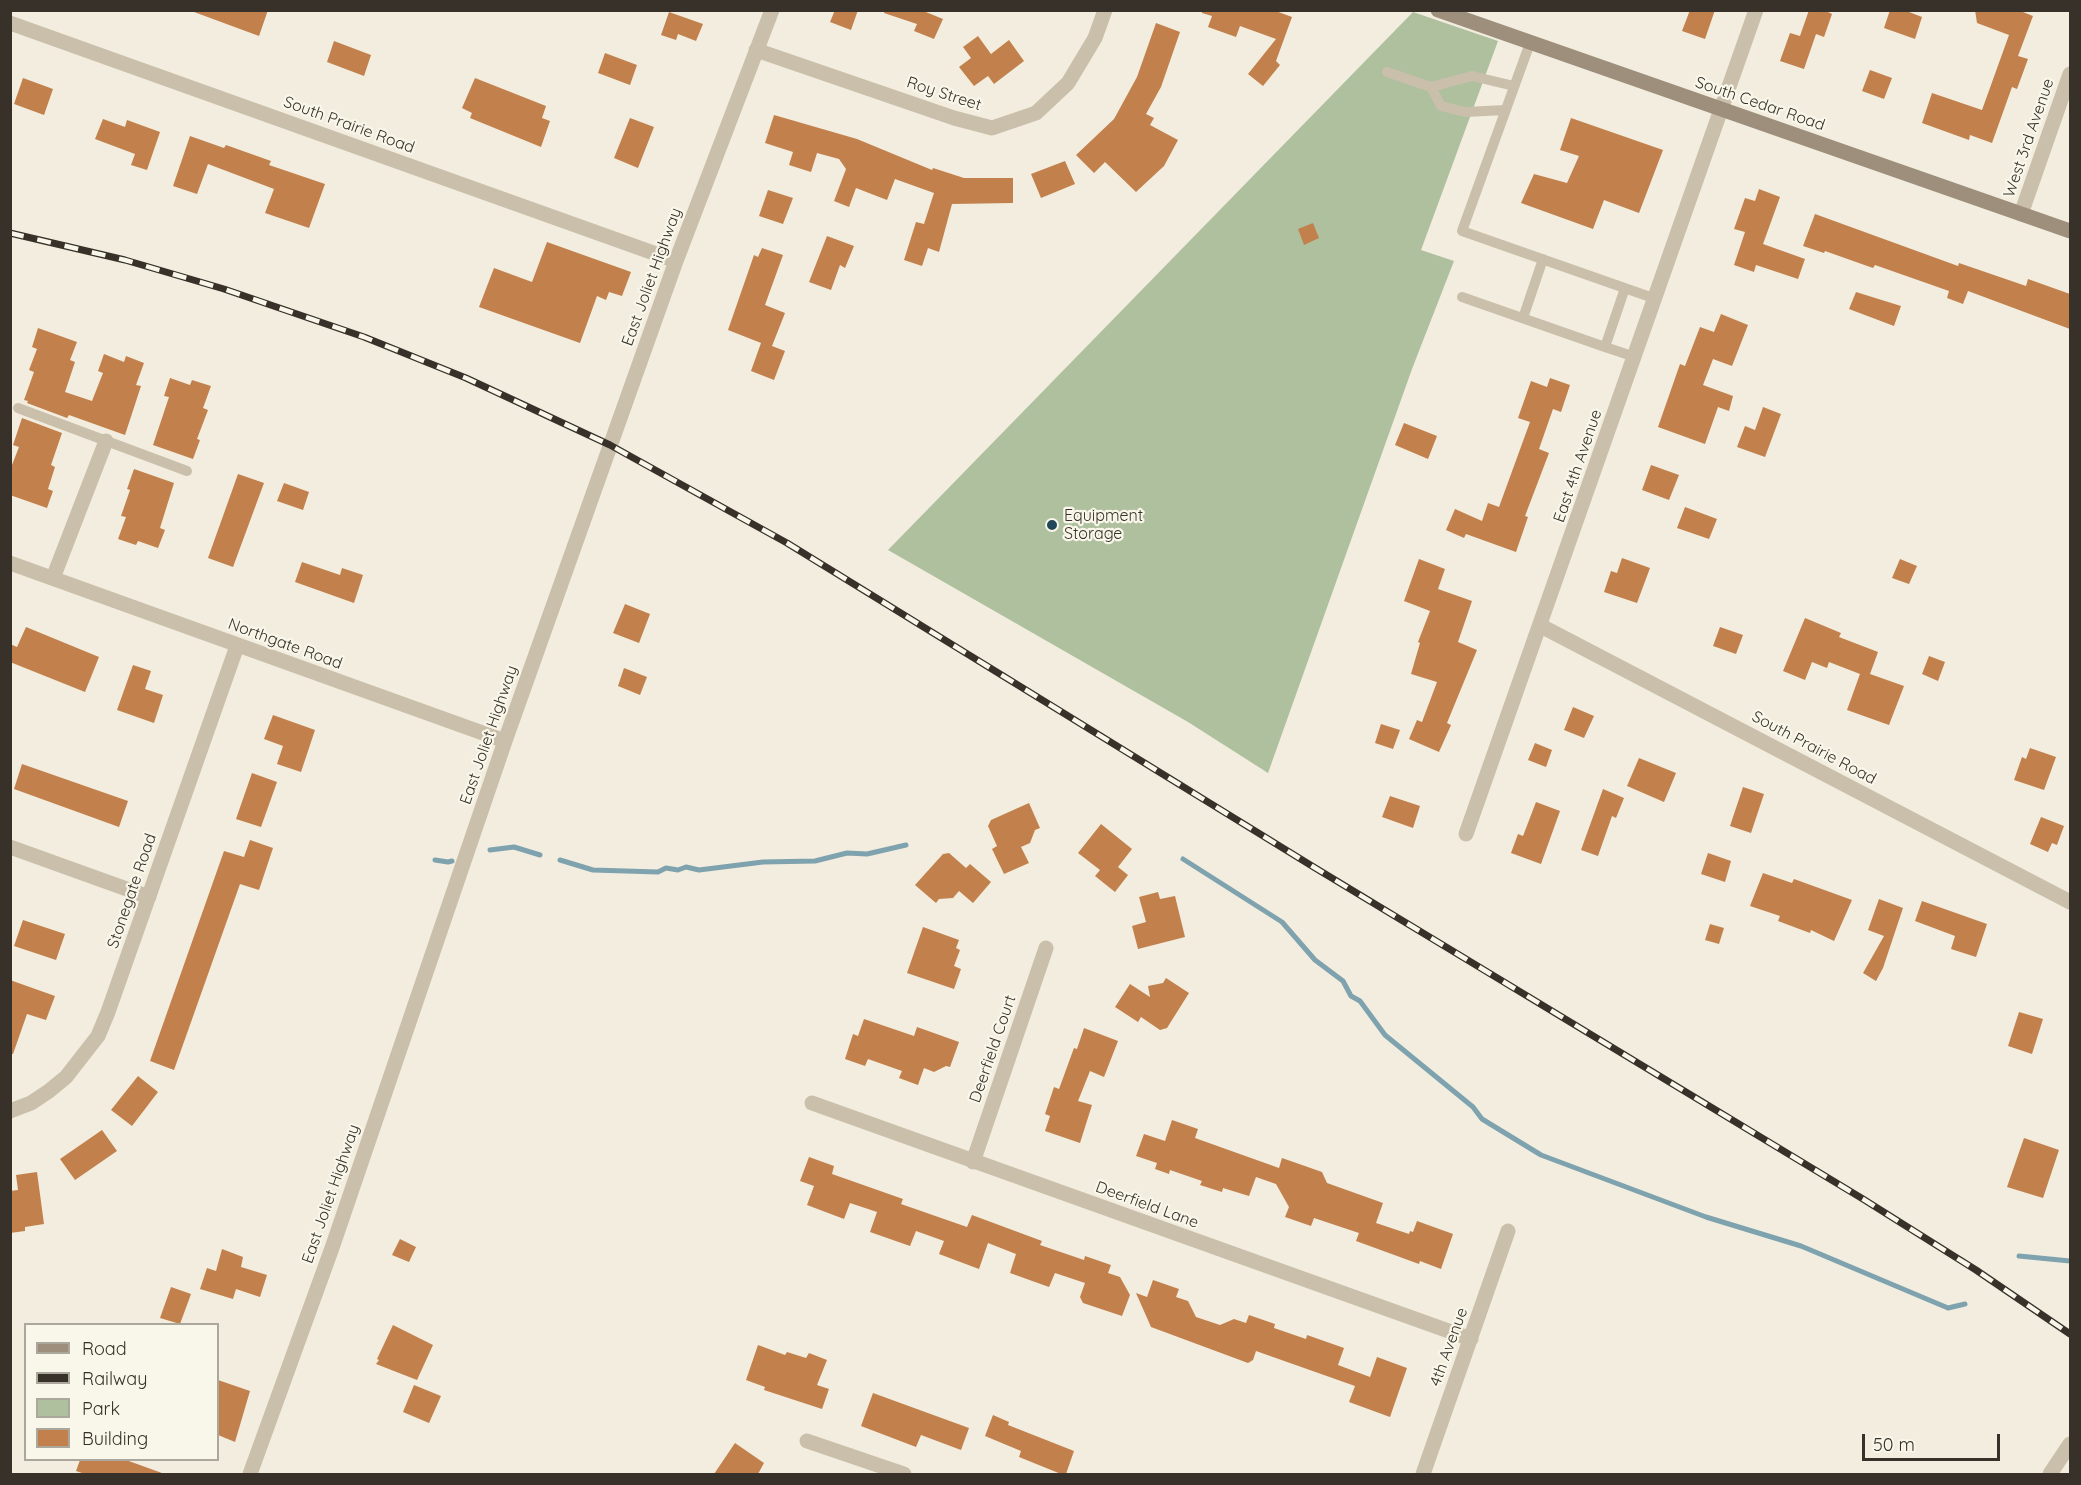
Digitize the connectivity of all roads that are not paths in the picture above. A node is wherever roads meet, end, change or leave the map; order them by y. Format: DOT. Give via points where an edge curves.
graph roads {
  1 [pos="772,10"];
  2 [pos="1106,10"];
  3 [pos="1438,10"];
  4 [pos="1756,10"];
  5 [pos="10,23"];
  6 [pos="1530,42"];
  7 [pos="756,50"];
  8 [pos="1387,72"];
  9 [pos="2070,74"];
  10 [pos="1514,86"];
  11 [pos="1431,87"];
  12 [pos="1505,110"];
  13 [pos="1722,110"];
  14 [pos="2021,214"];
  15 [pos="2070,231"];
  16 [pos="1543,260"];
  17 [pos="676,261"];
  18 [pos="1625,288"];
  19 [pos="1462,297"];
  20 [pos="1656,299"];
  21 [pos="1523,318"];
  22 [pos="1605,347"];
  23 [pos="1635,357"];
  24 [pos="18,408"];
  25 [pos="106,441"];
  26 [pos="187,471"];
  27 [pos="10,563"];
  28 [pos="53,578"];
  29 [pos="1541,626"];
  30 [pos="237,646"];
  31 [pos="505,741"];
  32 [pos="1466,834"];
  33 [pos="10,847"];
  34 [pos="149,897"];
  35 [pos="2070,902"];
  36 [pos="1046,948"];
  37 [pos="812,1103"];
  38 [pos="10,1111"];
  39 [pos="973,1162"];
  40 [pos="1508,1231"];
  41 [pos="1471,1339"];
  42 [pos="807,1441"];
  43 [pos="2070,1444"];
  44 [pos="250,1474"];
  45 [pos="904,1474"];
  46 [pos="1423,1474"];
  47 [pos="2050,1474"];
  1 -- 7 [label="street, East Joliet Highway"];
  2 -- 7 [label="street, Roy Street" via="1095,38 1068,83 1036,113 992,128"];
  3 -- 6 [label="main road, South Cedar Road"];
  4 -- 13 [label="street, East 4th Avenue"];
  5 -- 17 [label="street, South Prairie Road"];
  6 -- 10 [label="lane"];
  6 -- 13 [label="main road, South Cedar Road"];
  7 -- 17 [label="street, East Joliet Highway"];
  8 -- 11 [label="lane"];
  9 -- 14 [label="street, West 3rd Avenue"];
  10 -- 11 [label="lane" via="1472,76"];
  10 -- 12 [label="lane"];
  11 -- 12 [label="lane" via="1441,106 1465,112"];
  12 -- 16 [label="lane" via="1462,231"];
  13 -- 14 [label="main road, South Cedar Road"];
  13 -- 20 [label="street, East 4th Avenue"];
  14 -- 15 [label="main road, South Cedar Road"];
  16 -- 18 [label="lane"];
  16 -- 21 [label="lane"];
  17 -- 31 [label="street, East Joliet Highway"];
  18 -- 20 [label="lane"];
  18 -- 22 [label="lane"];
  19 -- 21 [label="lane"];
  20 -- 23 [label="street, East 4th Avenue"];
  21 -- 22 [label="lane"];
  22 -- 23 [label="lane"];
  23 -- 29 [label="street, East 4th Avenue"];
  24 -- 25 [label="lane"];
  25 -- 26 [label="lane"];
  25 -- 28 [label="street"];
  27 -- 28 [label="street, Northgate Road"];
  28 -- 30 [label="street, Northgate Road"];
  29 -- 32 [label="street, East 4th Avenue"];
  29 -- 35 [label="street, South Prairie Road"];
  30 -- 31 [label="street, Northgate Road"];
  30 -- 34 [label="street, Stonegate Road"];
  31 -- 44 [label="street, East Joliet Highway"];
  33 -- 34 [label="street"];
  34 -- 38 [label="street, Stonegate Road" via="98,1036 66,1077 31,1103"];
  36 -- 39 [label="street, Deerfield Court"];
  37 -- 39 [label="street, Deerfield Lane"];
  39 -- 41 [label="street, Deerfield Lane"];
  40 -- 41 [label="street, 4th Avenue"];
  41 -- 46 [label="street, 4th Avenue"];
  42 -- 45 [label="street"];
  43 -- 47 [label="street"];
}
